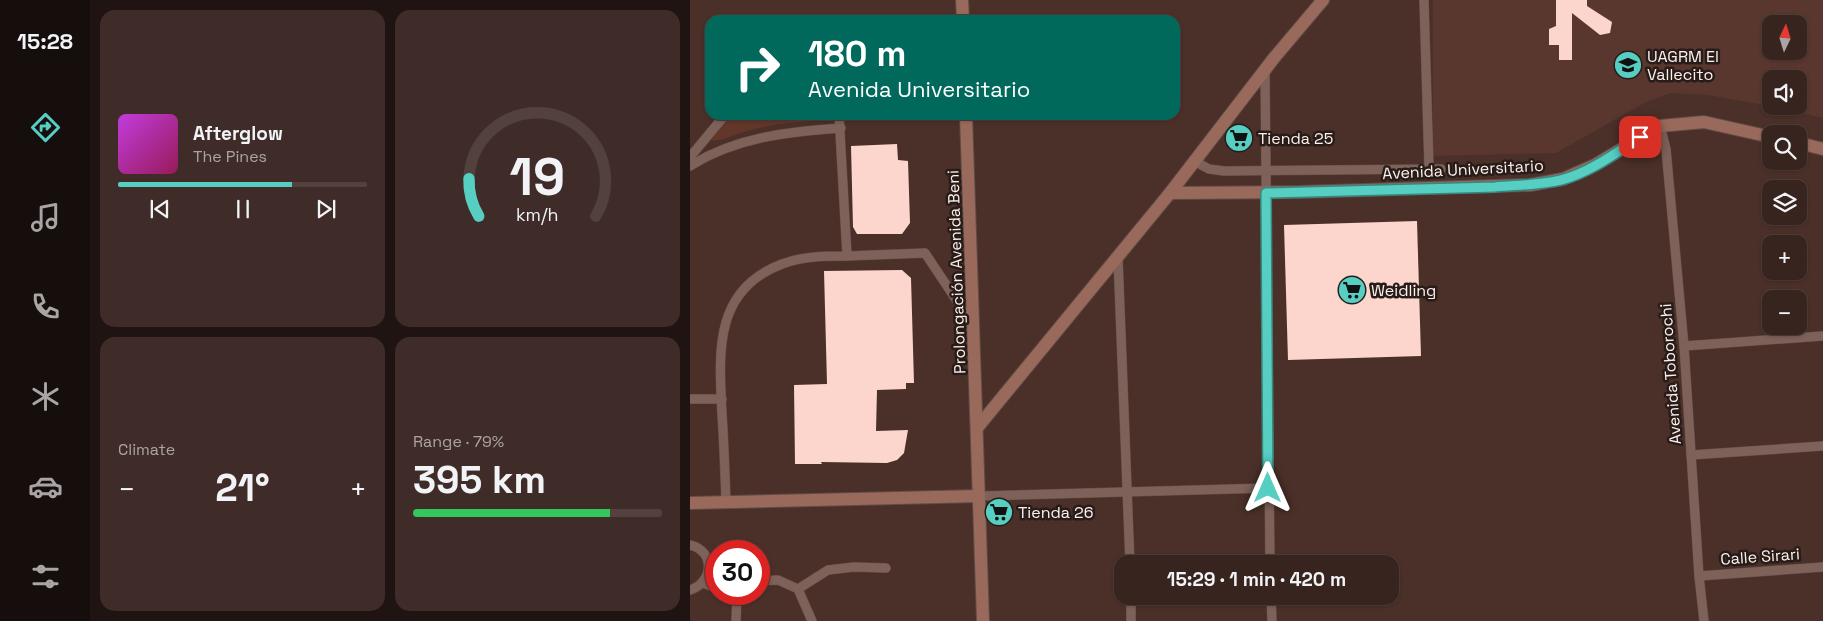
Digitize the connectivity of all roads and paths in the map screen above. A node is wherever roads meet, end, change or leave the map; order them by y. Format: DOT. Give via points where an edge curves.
graph roads {
  1 [pos="962,0"];
  2 [pos="1323,0"];
  3 [pos="1424,0"];
  4 [pos="962,15"];
  5 [pos="1265,73"];
  6 [pos="721,120"];
  7 [pos="840,120"];
  8 [pos="966,120"];
  9 [pos="1660,126"];
  10 [pos="841,128"];
  11 [pos="1762,135"];
  12 [pos="1807,145"];
  13 [pos="1823,149"];
  14 [pos="690,157"];
  15 [pos="1194,161"];
  16 [pos="690,166"];
  17 [pos="1429,168"];
  18 [pos="1441,169"];
  19 [pos="1265,172"];
  20 [pos="1170,193"];
  21 [pos="1266,193"];
  22 [pos="847,256"];
  23 [pos="1118,258"];
  24 [pos="974,326"];
  25 [pos="1823,336"];
  26 [pos="1684,346"];
  27 [pos="690,399"];
  28 [pos="722,399"];
  29 [pos="977,428"];
  30 [pos="1823,446"];
  31 [pos="1691,455"];
  32 [pos="1268,488"];
  33 [pos="1128,491"];
  34 [pos="978,496"];
  35 [pos="726,502"];
  36 [pos="690,503"];
  37 [pos="690,545"];
  38 [pos="705,555"];
  39 [pos="1130,555"];
  40 [pos="1270,555"];
  41 [pos="1823,566"];
  42 [pos="886,568"];
  43 [pos="1699,576"];
  44 [pos="770,580"];
  45 [pos="705,581"];
  46 [pos="703,584"];
  47 [pos="798,589"];
  48 [pos="690,590"];
  49 [pos="736,605"];
  50 [pos="1131,605"];
  51 [pos="1271,605"];
  52 [pos="736,621"];
  53 [pos="812,621"];
  54 [pos="983,621"];
  55 [pos="1131,621"];
  56 [pos="1272,621"];
  57 [pos="1704,621"];
  1 -- 4 [label="street"];
  2 -- 5 [label="street"];
  3 -- 17 [label="street"];
  5 -- 15 [label="street"];
  5 -- 19 [label="street"];
  6 -- 14 [label="street"];
  7 -- 10 [label="street"];
  8 -- 24 [label="street, Prolongación Avenida Beni"];
  9 -- 11 [label="street, Avenida Universitario" via="1704,122"];
  9 -- 21 [label="street, Avenida Universitario" via="1595,165 1563,179 1495,187"];
  9 -- 26 [label="street, Avenida Toborochi" via="1666,149"];
  10 -- 16 [label="street" via="749,139"];
  10 -- 22 [label="street"];
  12 -- 13 [label="street"];
  15 -- 19 [label="street" via="1210,169"];
  15 -- 20 [label="street"];
  17 -- 18 [label="street"];
  17 -- 19 [label="street"];
  19 -- 21 [label="street"];
  20 -- 21 [label="street, Avenida Universitario"];
  20 -- 23 [label="street"];
  21 -- 32 [label="street"];
  22 -- 24 [label="street" via="925,253"];
  22 -- 28 [label="street" via="799,259 782,264 750,283 739,296 724,326 720,357"];
  23 -- 29 [label="street"];
  23 -- 33 [label="street"];
  24 -- 29 [label="street, Prolongación Avenida Beni"];
  25 -- 26 [label="street"];
  26 -- 31 [label="street, Avenida Toborochi"];
  27 -- 28 [label="street"];
  28 -- 35 [label="street"];
  29 -- 34 [label="street, Prolongación Avenida Beni"];
  30 -- 31 [label="street"];
  31 -- 43 [label="street, Avenida Toborochi"];
  32 -- 33 [label="street"];
  32 -- 40 [label="street"];
  33 -- 34 [label="street"];
  33 -- 39 [label="street"];
  34 -- 35 [label="street"];
  34 -- 54 [label="street"];
  35 -- 36 [label="street"];
  37 -- 38 [label="street"];
  41 -- 43 [label="street, Calle Sirari"];
  42 -- 47 [label="street" via="828,570"];
  43 -- 57 [label="street, Avenida Toborochi"];
  44 -- 47 [label="street" via="778,580"];
  45 -- 46 [label="street"];
  46 -- 48 [label="street"];
  47 -- 53 [label="street"];
  49 -- 52 [label="street"];
  50 -- 55 [label="street"];
  51 -- 56 [label="street"];
}
